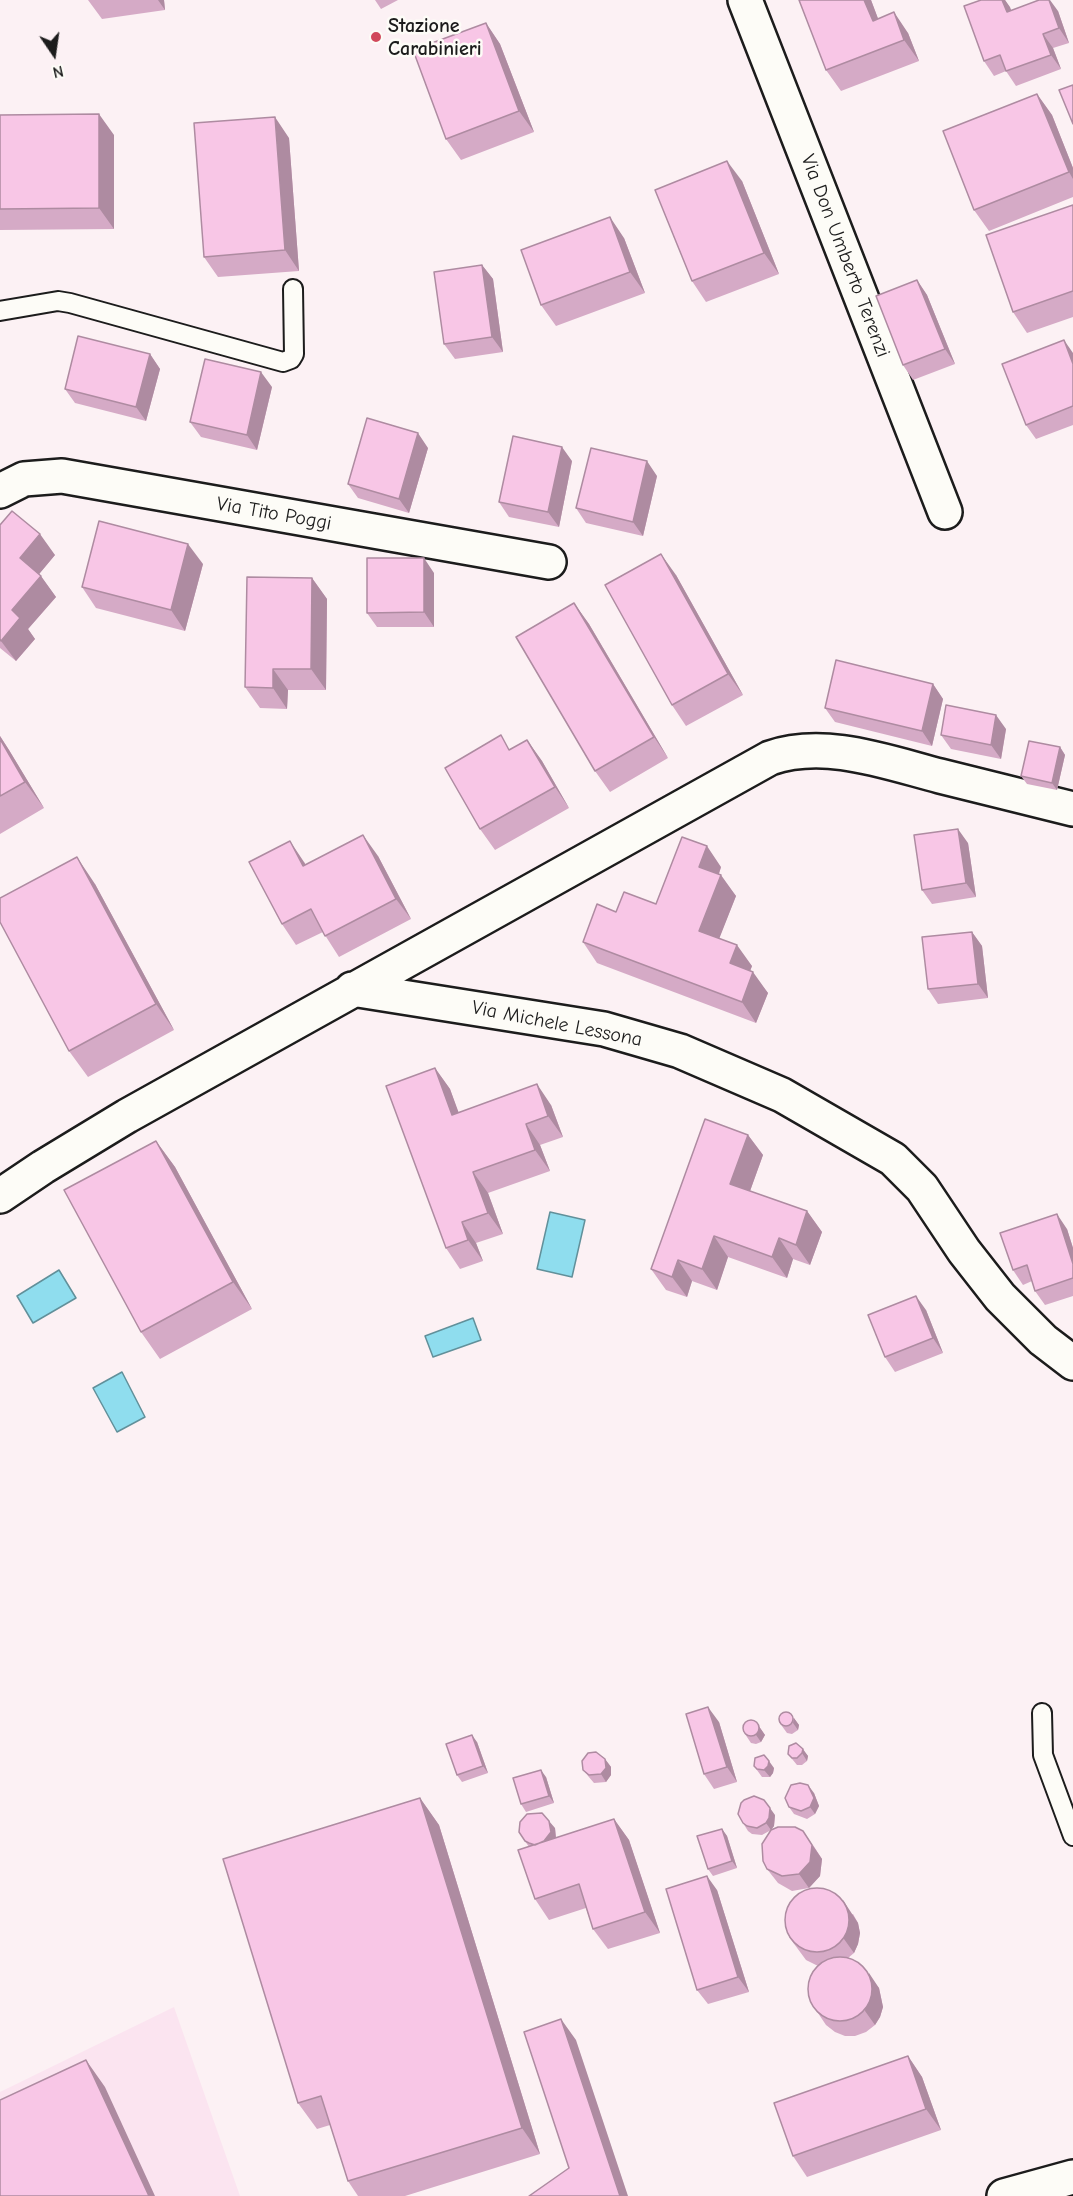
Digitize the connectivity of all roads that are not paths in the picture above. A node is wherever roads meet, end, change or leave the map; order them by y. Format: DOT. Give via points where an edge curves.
graph roads {
  1 [pos="745,0"];
  2 [pos="293,289"];
  3 [pos="0,311"];
  4 [pos="0,491"];
  5 [pos="945,512"];
  6 [pos="549,562"];
  7 [pos="1073,809"];
  8 [pos="352,989"];
  9 [pos="0,1196"];
  10 [pos="1073,1363"];
  11 [pos="1042,1713"];
  12 [pos="1073,1836"];
  13 [pos="1073,2177"];
  14 [pos="1004,2196"];
  1 -- 5 [label="street, Via Don Umberto Terenzi"];
  2 -- 3 [label="lane" via="294,354 283,362 70,303 58,301"];
  4 -- 6 [label="street, Via Tito Poggi" via="24,479 62,476"];
  7 -- 8 [label="street" via="849,754 785,753 754,765"];
  8 -- 9 [label="street" via="92,1137"];
  8 -- 10 [label="street, Via Michele Lessona" via="604,1029 689,1055 782,1095 893,1159 922,1188 1000,1297 1043,1340"];
  11 -- 12 [label="lane" via="1043,1755"];
  13 -- 14 [label="street"];
}
